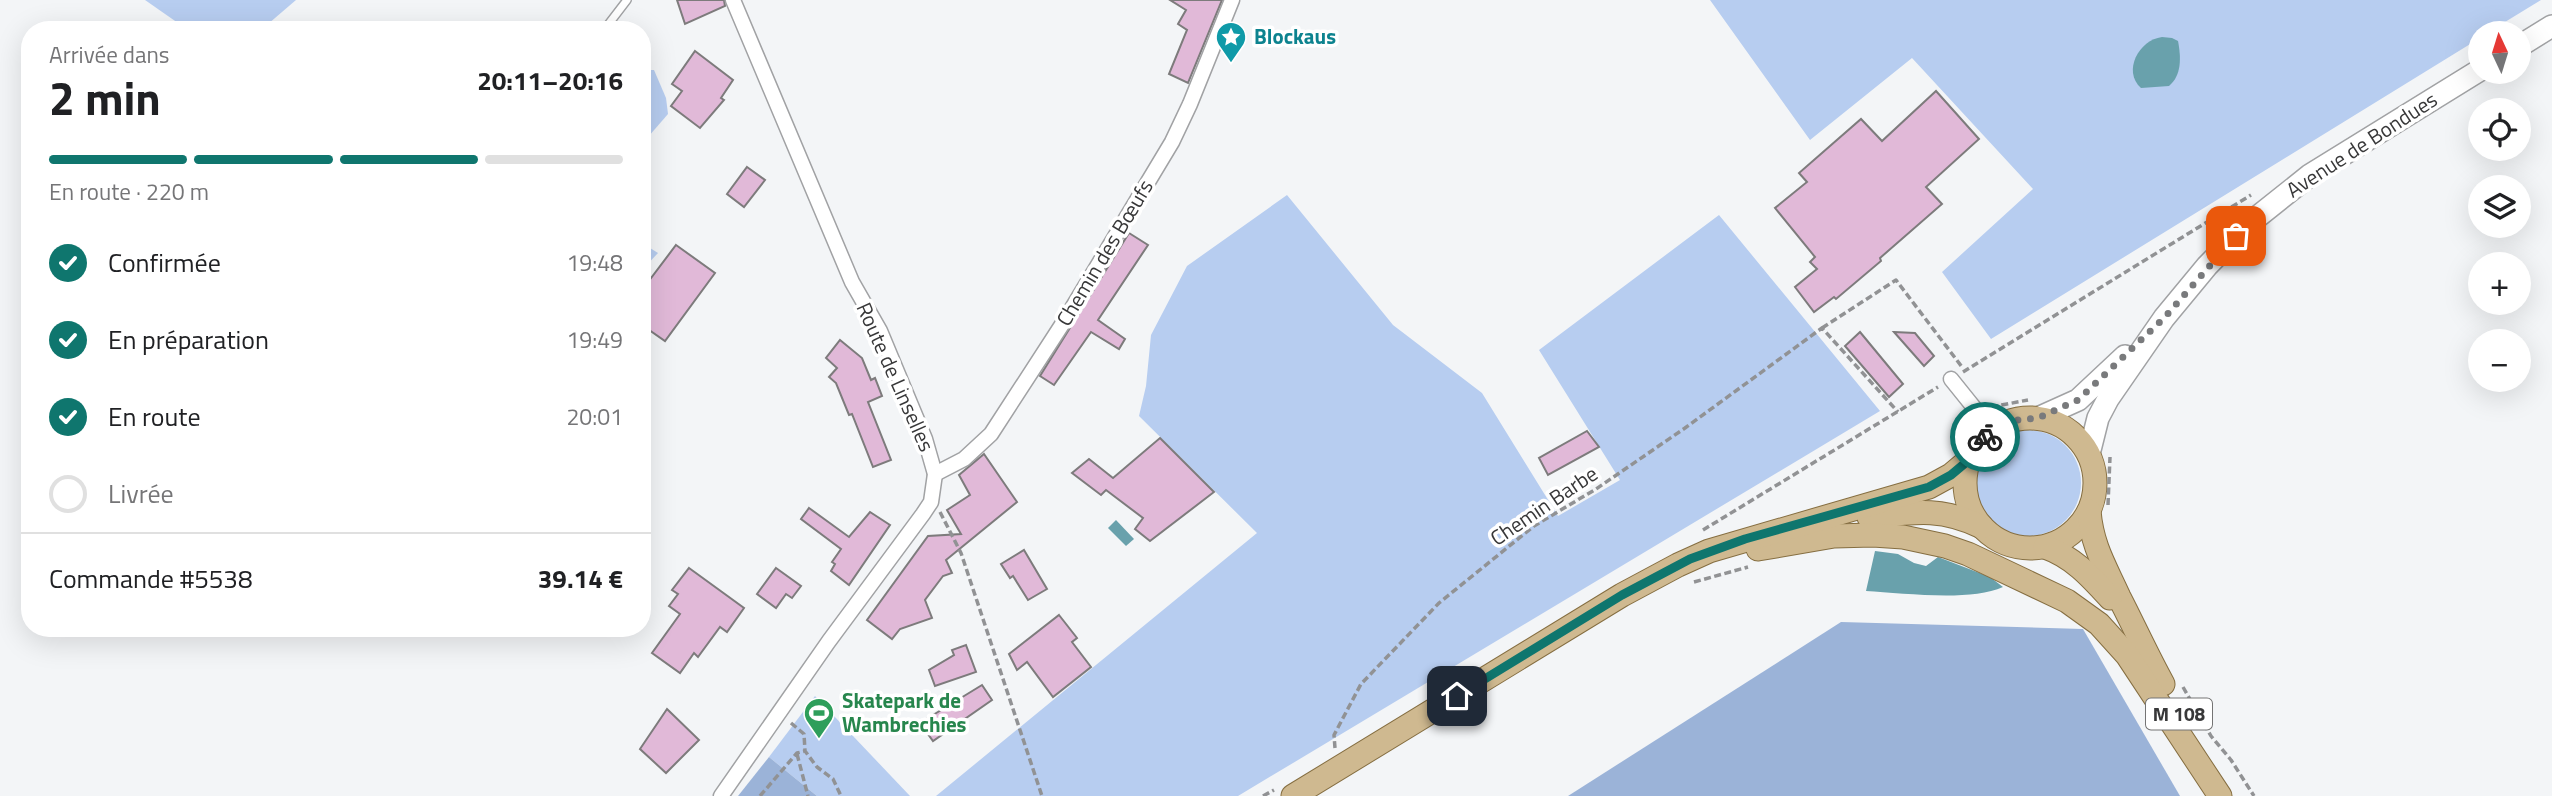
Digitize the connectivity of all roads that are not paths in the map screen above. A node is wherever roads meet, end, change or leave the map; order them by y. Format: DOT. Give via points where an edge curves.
graph roads {
  1 [pos="627,0"];
  2 [pos="733,0"];
  3 [pos="1231,0"];
  4 [pos="611,21"];
  5 [pos="2552,26"];
  6 [pos="2531,39"];
  7 [pos="2470,84"];
  8 [pos="2164,318"];
  9 [pos="1951,379"];
  10 [pos="2038,418"];
  11 [pos="1992,430"];
  12 [pos="2089,454"];
  13 [pos="1970,459"];
  14 [pos="935,474"];
  15 [pos="2089,511"];
  16 [pos="1797,525"];
  17 [pos="1982,527"];
  18 [pos="2045,547"];
  19 [pos="1660,574"];
  20 [pos="2134,631"];
  21 [pos="1284,792"];
  22 [pos="720,796"];
  23 [pos="2223,796"];
  1 -- 4 [label="lane"];
  2 -- 14 [label="street, Route de Linselles" via="852,282 885,343"];
  3 -- 14 [label="street, Chemin des Bœufs" via="1172,142 1065,320 991,434 964,458"];
  5 -- 6 [label="main road"];
  7 -- 8 [label="main road, Avenue de Bondues" via="2360,143 2291,189 2226,246"];
  8 -- 10 [label="main road, Avenue de Bondues" via="2086,393"];
  8 -- 12 [label="main road, Avenue de Bondues" via="2108,399"];
  9 -- 11 [label="street"];
  10 -- 11 [label="main road" via="2009,421"];
  10 -- 12 [label="main road" via="2068,430"];
  11 -- 13 [label="main road"];
  12 -- 15 [label="main road" via="2096,482"];
  13 -- 16 [label="main road" via="1929,487"];
  13 -- 17 [label="main road" via="1965,479 1967,500"];
  14 -- 22 [label="street, Route de Linselles" via="931,502"];
  15 -- 18 [label="main road" via="2071,534"];
  15 -- 20 [label="main road, M 108" via="2097,554"];
  16 -- 17 [label="main road" via="1941,512"];
  16 -- 19 [label="main road" via="1709,551"];
  17 -- 18 [label="main road" via="2015,547"];
  18 -- 20 [label="main road, M 108" via="2070,558 2089,575"];
  19 -- 21 [label="main road"];
  19 -- 23 [label="main road" via="1834,536 1888,535 1968,554 2067,601 2099,624 2135,666"];
  20 -- 23 [label="main road, M 108"];
}
